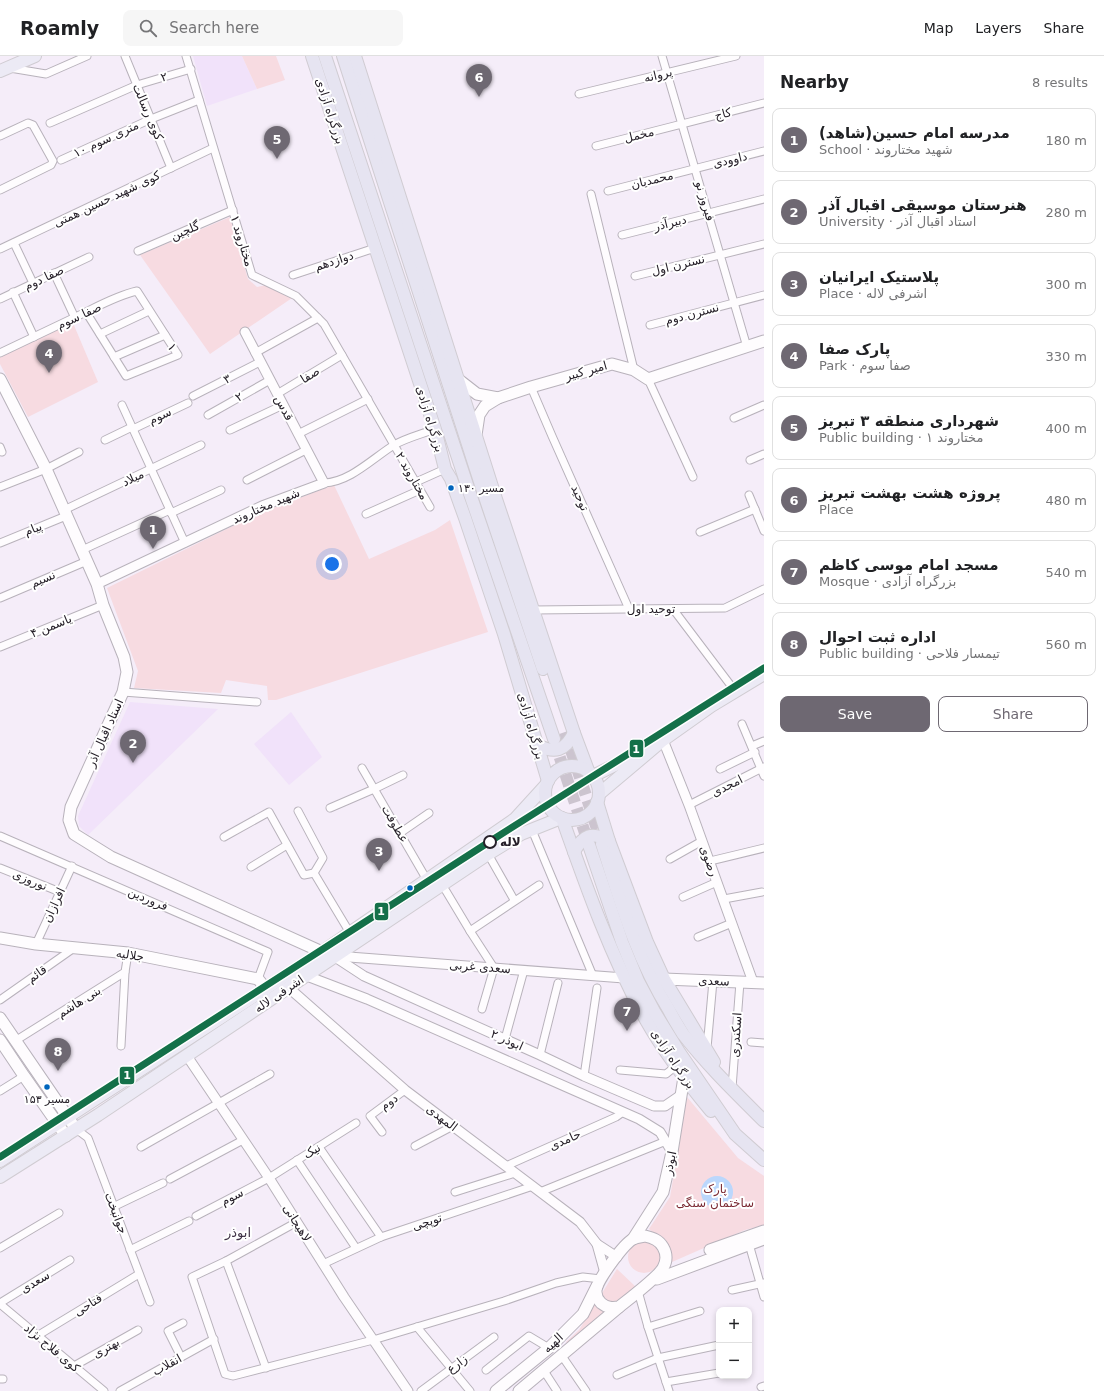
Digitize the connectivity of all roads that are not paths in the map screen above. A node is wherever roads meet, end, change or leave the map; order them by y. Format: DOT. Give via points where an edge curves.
graph roads {
  1 [pos="35,56"];
  2 [pos="87,56"];
  3 [pos="125,56"];
  4 [pos="186,56"];
  5 [pos="312,56"];
  6 [pos="325,56"];
  7 [pos="343,56"];
  8 [pos="355,56"];
  9 [pos="662,56"];
  10 [pos="736,56"];
  11 [pos="4,69"];
  12 [pos="190,70"];
  13 [pos="667,73"];
  14 [pos="137,85"];
  15 [pos="580,94"];
  16 [pos="200,100"];
  17 [pos="764,103"];
  18 [pos="151,119"];
  19 [pos="50,123"];
  20 [pos="682,125"];
  21 [pos="0,136"];
  22 [pos="596,146"];
  23 [pos="213,148"];
  24 [pos="764,151"];
  25 [pos="61,160"];
  26 [pos="171,168"];
  27 [pos="695,169"];
  28 [pos="0,190"];
  29 [pos="608,191"];
  30 [pos="591,194"];
  31 [pos="764,199"];
  32 [pos="233,210"];
  33 [pos="708,214"];
  34 [pos="622,235"];
  35 [pos="14,243"];
  36 [pos="764,244"];
  37 [pos="375,248"];
  38 [pos="0,249"];
  39 [pos="138,251"];
  40 [pos="720,255"];
  41 [pos="89,257"];
  42 [pos="54,273"];
  43 [pos="292,275"];
  44 [pos="635,276"];
  45 [pos="33,283"];
  46 [pos="137,291"];
  47 [pos="13,292"];
  48 [pos="764,295"];
  49 [pos="0,299"];
  50 [pos="734,303"];
  51 [pos="149,311"];
  52 [pos="86,312"];
  53 [pos="75,318"];
  54 [pos="318,318"];
  55 [pos="650,326"];
  56 [pos="245,332"];
  57 [pos="100,334"];
  58 [pos="165,335"];
  59 [pos="34,337"];
  60 [pos="764,341"];
  61 [pos="747,347"];
  62 [pos="0,353"];
  63 [pos="255,353"];
  64 [pos="342,355"];
  65 [pos="114,357"];
  66 [pos="260,362"];
  67 [pos="634,370"];
  68 [pos="0,379"];
  69 [pos="648,379"];
  70 [pos="270,380"];
  71 [pos="459,380"];
  72 [pos="532,387"];
  73 [pos="277,394"];
  74 [pos="193,396"];
  75 [pos="498,398"];
  76 [pos="368,399"];
  77 [pos="188,402"];
  78 [pos="122,405"];
  79 [pos="283,405"];
  80 [pos="764,405"];
  81 [pos="208,415"];
  82 [pos="734,418"];
  83 [pos="132,428"];
  84 [pos="435,429"];
  85 [pos="230,430"];
  86 [pos="298,434"];
  87 [pos="476,435"];
  88 [pos="105,440"];
  89 [pos="201,444"];
  90 [pos="395,445"];
  91 [pos="306,450"];
  92 [pos="78,452"];
  93 [pos="764,454"];
  94 [pos="750,460"];
  95 [pos="485,466"];
  96 [pos="46,469"];
  97 [pos="152,469"];
  98 [pos="448,474"];
  99 [pos="693,477"];
  100 [pos="247,480"];
  101 [pos="416,482"];
  102 [pos="324,483"];
  103 [pos="0,487"];
  104 [pos="482,488"];
  105 [pos="221,490"];
  106 [pos="420,490"];
  107 [pos="469,491"];
  108 [pos="749,495"];
  109 [pos="496,499"];
  110 [pos="430,507"];
  111 [pos="755,509"];
  112 [pos="171,512"];
  113 [pos="65,513"];
  114 [pos="366,514"];
  115 [pos="465,518"];
  116 [pos="764,531"];
  117 [pos="700,532"];
  118 [pos="0,543"];
  119 [pos="185,543"];
  120 [pos="82,550"];
  121 [pos="87,561"];
  122 [pos="97,584"];
  123 [pos="764,589"];
  124 [pos="0,598"];
  125 [pos="103,605"];
  126 [pos="629,609"];
  127 [pos="673,609"];
  128 [pos="533,610"];
  129 [pos="0,647"];
  130 [pos="764,674"];
  131 [pos="735,691"];
  132 [pos="123,692"];
  133 [pos="257,702"];
  134 [pos="742,724"];
  135 [pos="569,733"];
  136 [pos="554,739"];
  137 [pos="663,740"];
  138 [pos="764,741"];
  139 [pos="537,745"];
  140 [pos="753,749"];
  141 [pos="762,767"];
  142 [pos="362,768"];
  143 [pos="720,769"];
  144 [pos="591,774"];
  145 [pos="403,775"];
  146 [pos="764,776"];
  147 [pos="547,783"];
  148 [pos="374,789"];
  149 [pos="598,798"];
  150 [pos="689,805"];
  151 [pos="330,808"];
  152 [pos="298,811"];
  153 [pos="429,813"];
  154 [pos="562,818"];
  155 [pos="532,830"];
  156 [pos="400,833"];
  157 [pos="0,836"];
  158 [pos="224,837"];
  159 [pos="702,841"];
  160 [pos="605,842"];
  161 [pos="287,845"];
  162 [pos="589,845"];
  163 [pos="764,848"];
  164 [pos="574,852"];
  165 [pos="488,854"];
  166 [pos="670,858"];
  167 [pos="710,861"];
  168 [pos="72,866"];
  169 [pos="251,867"];
  170 [pos="0,868"];
  171 [pos="314,873"];
  172 [pos="427,880"];
  173 [pos="718,882"];
  174 [pos="539,885"];
  175 [pos="446,891"];
  176 [pos="60,892"];
  177 [pos="762,892"];
  178 [pos="683,897"];
  179 [pos="513,898"];
  180 [pos="724,900"];
  181 [pos="732,923"];
  182 [pos="470,932"];
  183 [pos="350,933"];
  184 [pos="698,937"];
  185 [pos="0,938"];
  186 [pos="36,944"];
  187 [pos="74,948"];
  188 [pos="322,952"];
  189 [pos="128,954"];
  190 [pos="335,956"];
  191 [pos="494,968"];
  192 [pos="524,970"];
  193 [pos="125,972"];
  194 [pos="307,976"];
  195 [pos="593,976"];
  196 [pos="624,978"];
  197 [pos="258,979"];
  198 [pos="664,979"];
  199 [pos="713,981"];
  200 [pos="740,982"];
  201 [pos="558,983"];
  202 [pos="759,983"];
  203 [pos="289,988"];
  204 [pos="596,988"];
  205 [pos="266,989"];
  206 [pos="0,1000"];
  207 [pos="482,1009"];
  208 [pos="0,1018"];
  209 [pos="505,1039"];
  210 [pos="16,1041"];
  211 [pos="751,1042"];
  212 [pos="764,1043"];
  213 [pos="2,1045"];
  214 [pos="121,1046"];
  215 [pos="706,1050"];
  216 [pos="540,1055"];
  217 [pos="187,1056"];
  218 [pos="676,1066"];
  219 [pos="620,1070"];
  220 [pos="270,1074"];
  221 [pos="24,1076"];
  222 [pos="584,1076"];
  223 [pos="684,1077"];
  224 [pos="730,1087"];
  225 [pos="405,1090"];
  226 [pos="0,1091"];
  227 [pos="681,1095"];
  228 [pos="218,1103"];
  229 [pos="623,1112"];
  230 [pos="62,1120"];
  231 [pos="764,1121"];
  232 [pos="356,1123"];
  233 [pos="453,1126"];
  234 [pos="71,1132"];
  235 [pos="382,1132"];
  236 [pos="735,1134"];
  237 [pos="243,1140"];
  238 [pos="666,1141"];
  239 [pos="319,1146"];
  240 [pos="415,1146"];
  241 [pos="141,1147"];
  242 [pos="672,1152"];
  243 [pos="297,1160"];
  244 [pos="764,1160"];
  245 [pos="0,1161"];
  246 [pos="506,1166"];
  247 [pos="515,1173"];
  248 [pos="0,1177"];
  249 [pos="269,1178"];
  250 [pos="170,1179"];
  251 [pos="163,1183"];
  252 [pos="536,1189"];
  253 [pos="455,1192"];
  254 [pos="113,1207"];
  255 [pos="59,1213"];
  256 [pos="196,1216"];
  257 [pos="188,1221"];
  258 [pos="297,1222"];
  259 [pos="764,1231"];
  260 [pos="381,1237"];
  261 [pos="633,1239"];
  262 [pos="764,1239"];
  263 [pos="597,1244"];
  264 [pos="749,1244"];
  265 [pos="0,1248"];
  266 [pos="356,1248"];
  267 [pos="130,1250"];
  268 [pos="617,1257"];
  269 [pos="70,1260"];
  270 [pos="666,1261"];
  271 [pos="226,1262"];
  272 [pos="323,1264"];
  273 [pos="139,1274"];
  274 [pos="601,1279"];
  275 [pos="649,1282"];
  276 [pos="762,1284"];
  277 [pos="638,1290"];
  278 [pos="732,1290"];
  279 [pos="764,1297"];
  280 [pos="150,1302"];
  281 [pos="0,1304"];
  282 [pos="619,1307"];
  283 [pos="700,1311"];
  284 [pos="183,1323"];
  285 [pos="417,1327"];
  286 [pos="648,1327"];
  287 [pos="138,1330"];
  288 [pos="37,1336"];
  289 [pos="494,1337"];
  290 [pos="214,1339"];
  291 [pos="373,1340"];
  292 [pos="716,1346"];
  293 [pos="549,1348"];
  294 [pos="562,1356"];
  295 [pos="181,1357"];
  296 [pos="658,1358"];
  297 [pos="74,1366"];
  298 [pos="266,1368"];
  299 [pos="452,1368"];
  300 [pos="486,1370"];
  301 [pos="544,1371"];
  302 [pos="716,1374"];
  303 [pos="617,1375"];
  304 [pos="666,1382"];
  305 [pos="104,1391"];
  306 [pos="120,1391"];
  307 [pos="408,1391"];
  308 [pos="421,1391"];
  309 [pos="470,1391"];
  310 [pos="496,1391"];
  311 [pos="519,1391"];
  312 [pos="556,1391"];
  313 [pos="586,1391"];
  314 [pos="669,1391"];
  1 -- 11 [label="main road"];
  2 -- 11 [label="street" via="46,74"];
  3 -- 14 [label="street, کوی رسالت"];
  4 -- 12 [label="street, مختاروند ۱"];
  5 -- 37 [label="highway, بزرگراه آزادی"];
  6 -- 107 [label="highway, بزرگراه آزادی"];
  7 -- 104 [label="highway"];
  8 -- 71 [label="highway"];
  9 -- 13 [label="street, فیروز نو"];
  10 -- 13 [label="street, پروانه"];
  12 -- 14 [label="street, ۲"];
  12 -- 16 [label="street, مختاروند ۱"];
  13 -- 15 [label="street, پروانه"];
  13 -- 20 [label="street, فیروز نو"];
  14 -- 18 [label="street, کوی رسالت"];
  14 -- 19 [label="street"];
  16 -- 18 [label="street"];
  16 -- 23 [label="street, مختاروند ۱"];
  17 -- 20 [label="street, کاج"];
  18 -- 25 [label="street, ۱۰ متری سوم"];
  18 -- 26 [label="street, کوی رسالت"];
  20 -- 22 [label="street, مخمل"];
  20 -- 27 [label="street, فیروز نو"];
  21 -- 28 [label="street" via="28,123 33,125 53,161 51,165"];
  23 -- 26 [label="street, کوی شهید حسین همتی"];
  23 -- 32 [label="street, مختاروند ۱"];
  24 -- 27 [label="street, داوودی"];
  26 -- 35 [label="street, کوی شهید حسین همتی"];
  27 -- 29 [label="street, محمدیان"];
  27 -- 33 [label="street, فیروز نو"];
  30 -- 67 [label="street"];
  31 -- 33 [label="street, دبیرآذر"];
  32 -- 39 [label="street, گلچین"];
  32 -- 54 [label="street, مختاروند ۱" via="252,275 296,296"];
  33 -- 34 [label="street, دبیرآذر"];
  33 -- 40 [label="street, فیروز نو"];
  35 -- 38 [label="street, کوی شهید حسین همتی"];
  35 -- 45 [label="street"];
  36 -- 40 [label="street, نسترن اول"];
  37 -- 43 [label="street, دوازدهم"];
  37 -- 84 [label="highway, بزرگراه آزادی"];
  40 -- 44 [label="street, نسترن اول"];
  40 -- 50 [label="street, فیروز نو"];
  41 -- 42 [label="street, صفا دوم"];
  42 -- 45 [label="street, صفا دوم"];
  42 -- 53 [label="street"];
  45 -- 47 [label="street, صفا دوم"];
  46 -- 51 [label="street, ۱"];
  46 -- 52 [label="street, صفا سوم" via="126,293"];
  47 -- 49 [label="street, صفا دوم"];
  47 -- 59 [label="street"];
  48 -- 50 [label="street, نسترن دوم"];
  50 -- 55 [label="street, نسترن دوم"];
  50 -- 61 [label="street, فیروز نو"];
  51 -- 57 [label="street"];
  51 -- 58 [label="street, ۱"];
  52 -- 53 [label="street, صفا سوم"];
  52 -- 57 [label="street"];
  53 -- 59 [label="street, صفا سوم"];
  54 -- 63 [label="street"];
  54 -- 64 [label="street, مختاروند ۱"];
  56 -- 63 [label="street, قدس"];
  57 -- 65 [label="street"];
  58 -- 65 [label="street"];
  58 -- 65 [label="street, ۱" via="178,355 126,376"];
  59 -- 62 [label="street, صفا سوم"];
  60 -- 61 [label="main road"];
  61 -- 69 [label="main road"];
  63 -- 66 [label="street, قدس"];
  64 -- 73 [label="street, صفا"];
  64 -- 76 [label="street, مختاروند ۱"];
  66 -- 70 [label="street, قدس"];
  66 -- 74 [label="street, ۳"];
  67 -- 69 [label="main road, امیر کبیر"];
  67 -- 72 [label="main road, امیر کبیر" via="612,364"];
  68 -- 96 [label="main road, استاد اقبال آذر"];
  69 -- 99 [label="street"];
  70 -- 73 [label="street, قدس"];
  70 -- 81 [label="street, ۲"];
  71 -- 75 [label="main road" via="477,394"];
  71 -- 87 [label="highway"];
  72 -- 75 [label="main road, امیر کبیر"];
  72 -- 126 [label="street, توحید"];
  73 -- 79 [label="street, قدس"];
  75 -- 87 [label="main road" via="482,410 477,420"];
  76 -- 86 [label="street"];
  76 -- 90 [label="street, مختاروند ۱"];
  77 -- 83 [label="street, سوم"];
  78 -- 83 [label="street"];
  79 -- 85 [label="street"];
  79 -- 86 [label="street, قدس"];
  80 -- 82 [label="street"];
  83 -- 88 [label="street, سوم"];
  83 -- 97 [label="street"];
  84 -- 90 [label="street, شهید مختاروند"];
  84 -- 98 [label="highway, بزرگراه آزادی"];
  86 -- 91 [label="street, قدس"];
  87 -- 95 [label="highway"];
  89 -- 97 [label="street, میلاد"];
  90 -- 101 [label="street, مختاروند ۲"];
  90 -- 102 [label="street, شهید مختاروند" via="371,463 334,483"];
  91 -- 100 [label="street"];
  91 -- 102 [label="street, قدس"];
  92 -- 96 [label="street"];
  93 -- 94 [label="street"];
  95 -- 104 [label="highway"];
  95 -- 109 [label="highway"];
  96 -- 103 [label="street"];
  96 -- 113 [label="main road, استاد اقبال آذر"];
  97 -- 112 [label="street"];
  97 -- 113 [label="street, میلاد"];
  98 -- 101 [label="street"];
  98 -- 107 [label="highway"];
  98 -- 115 [label="highway, بزرگراه آزادی"];
  101 -- 106 [label="street, مختاروند ۲"];
  102 -- 119 [label="street, شهید مختاروند" via="262,506"];
  104 -- 109 [label="highway"];
  104 -- 135 [label="highway"];
  105 -- 112 [label="street"];
  106 -- 110 [label="street, مختاروند ۲"];
  106 -- 114 [label="street"];
  107 -- 115 [label="highway"];
  107 -- 136 [label="highway, بزرگراه آزادی"];
  108 -- 111 [label="street"];
  109 -- 128 [label="highway"];
  111 -- 116 [label="street"];
  111 -- 117 [label="street"];
  112 -- 119 [label="street"];
  112 -- 120 [label="street"];
  113 -- 118 [label="street, پیام"];
  113 -- 120 [label="main road, استاد اقبال آذر"];
  115 -- 139 [label="highway, بزرگراه آزادی" via="504,634"];
  119 -- 122 [label="street, شهید مختاروند"];
  120 -- 121 [label="main road, استاد اقبال آذر"];
  121 -- 122 [label="main road, استاد اقبال آذر"];
  121 -- 124 [label="street, نسیم"];
  122 -- 125 [label="main road, استاد اقبال آذر"];
  123 -- 127 [label="street, توحید اول" via="725,608"];
  125 -- 129 [label="street, یاسمن ۴"];
  125 -- 132 [label="main road, استاد اقبال آذر" via="124,657 127,672"];
  126 -- 127 [label="street, توحید اول"];
  126 -- 128 [label="street, توحید اول"];
  127 -- 131 [label="street"];
  128 -- 135 [label="highway"];
  130 -- 131 [label="main road"];
  131 -- 137 [label="main road"];
  132 -- 133 [label="street"];
  132 -- 188 [label="main road, استاد اقبال آذر" via="71,807 69,820 74,834 111,857"];
  134 -- 140 [label="street"];
  135 -- 139 [label="highway" via="568,744 558,750 547,750"];
  135 -- 144 [label="highway"];
  137 -- 144 [label="main road"];
  137 -- 149 [label="main road"];
  137 -- 150 [label="street, رضوی"];
  138 -- 140 [label="street"];
  139 -- 147 [label="highway, بزرگراه آزادی"];
  140 -- 141 [label="street"];
  140 -- 143 [label="street"];
  141 -- 146 [label="street"];
  141 -- 150 [label="street, امجدی"];
  142 -- 148 [label="street, عطوفت"];
  144 -- 147 [label="highway" via="578,767 565,767 551,776"];
  144 -- 149 [label="highway" via="598,787"];
  145 -- 148 [label="street"];
  147 -- 154 [label="highway" via="546,800 555,814"];
  147 -- 172 [label="main road, اشرفی لاله" via="515,819"];
  148 -- 151 [label="street"];
  148 -- 156 [label="street, عطوفت"];
  149 -- 154 [label="highway" via="587,815 575,819"];
  149 -- 160 [label="highway, بزرگراه آزادی"];
  150 -- 159 [label="street, رضوی"];
  152 -- 171 [label="street" via="323,858"];
  153 -- 156 [label="street"];
  154 -- 155 [label="main road, اشرفی لاله"];
  154 -- 164 [label="highway, بزرگراه آزادی"];
  155 -- 165 [label="main road, اشرفی لاله"];
  155 -- 195 [label="street"];
  156 -- 172 [label="street, عطوفت"];
  157 -- 168 [label="street, فروردین"];
  158 -- 161 [label="street" via="269,812"];
  159 -- 166 [label="street"];
  159 -- 167 [label="street, رضوی"];
  160 -- 164 [label="highway" via="600,835 588,836 579,842"];
  160 -- 198 [label="highway, بزرگراه آزادی"];
  160 -- 224 [label="highway, بزرگراه آزادی" via="632,938 646,969 682,1032"];
  161 -- 169 [label="street"];
  161 -- 171 [label="street" via="304,875"];
  162 -- 236 [label="highway, بزرگراه آزادی" via="622,942 638,980 679,1052"];
  163 -- 167 [label="street"];
  164 -- 196 [label="highway, بزرگراه آزادی"];
  165 -- 179 [label="street"];
  165 -- 190 [label="main road, اشرفی لاله"];
  167 -- 173 [label="street, رضوی"];
  168 -- 176 [label="street, افرازان"];
  168 -- 197 [label="street, فروردین" via="268,952"];
  170 -- 176 [label="street, نوروزی"];
  171 -- 183 [label="street"];
  172 -- 183 [label="main road, اشرفی لاله"];
  173 -- 178 [label="street"];
  173 -- 180 [label="street, رضوی"];
  174 -- 182 [label="street"];
  175 -- 182 [label="street"];
  176 -- 186 [label="street, افرازان"];
  177 -- 180 [label="street"];
  180 -- 181 [label="street, رضوی"];
  181 -- 184 [label="street"];
  181 -- 202 [label="street, رضوی"];
  182 -- 191 [label="street"];
  183 -- 188 [label="main road, اشرفی لاله"];
  185 -- 186 [label="main road, جلالیه"];
  186 -- 187 [label="main road, جلالیه"];
  187 -- 189 [label="main road, جلالیه"];
  187 -- 206 [label="street, قائم"];
  188 -- 205 [label="main road, اشرفی لاله"];
  189 -- 193 [label="street"];
  189 -- 197 [label="main road, جلالیه"];
  190 -- 191 [label="street, سعدی غربی"];
  190 -- 194 [label="main road, اشرفی لاله"];
  190 -- 209 [label="street, ابوذر ۲" via="364,976"];
  191 -- 192 [label="street, سعدی غربی"];
  191 -- 207 [label="street"];
  192 -- 195 [label="street, سعدی غربی"];
  192 -- 209 [label="street"];
  193 -- 210 [label="street, بنی هاشم"];
  193 -- 214 [label="street"];
  194 -- 203 [label="main road, اشرفی لاله"];
  194 -- 229 [label="street"];
  195 -- 196 [label="street, سعدی غربی"];
  196 -- 218 [label="highway, بزرگراه آزادی" via="646,1020"];
  197 -- 205 [label="main road"];
  198 -- 199 [label="main road, سعدی"];
  198 -- 215 [label="highway, بزرگراه آزادی"];
  199 -- 200 [label="main road, سعدی"];
  199 -- 215 [label="street"];
  200 -- 202 [label="main road, سعدی"];
  200 -- 224 [label="street, اسکندری"];
  201 -- 216 [label="street"];
  203 -- 217 [label="main road, اشرفی لاله"];
  203 -- 225 [label="street, المهدی"];
  204 -- 222 [label="street"];
  205 -- 230 [label="main road, اشرفی لاله"];
  208 -- 210 [label="main road"];
  209 -- 216 [label="street, ابوذر ۲"];
  210 -- 213 [label="main road"];
  210 -- 230 [label="main road"];
  211 -- 212 [label="street"];
  213 -- 221 [label="main road"];
  215 -- 224 [label="highway, بزرگراه آزادی"];
  216 -- 222 [label="street, ابوذر ۲"];
  217 -- 228 [label="street, لاهیجانی"];
  217 -- 234 [label="main road, اشرفی لاله"];
  218 -- 219 [label="street" via="666,1074"];
  218 -- 223 [label="highway, بزرگراه آزادی"];
  220 -- 228 [label="street"];
  221 -- 226 [label="street"];
  221 -- 230 [label="main road"];
  222 -- 227 [label="street, ابوذر ۲" via="654,1106 665,1106"];
  223 -- 227 [label="main road, ابوذر"];
  223 -- 236 [label="highway, بزرگراه آزادی" via="710,1111"];
  224 -- 231 [label="highway, بزرگراه آزادی"];
  225 -- 233 [label="street, المهدی"];
  225 -- 235 [label="street, دوم" via="370,1116"];
  227 -- 242 [label="main road, ابوذر"];
  228 -- 237 [label="street, لاهیجانی"];
  228 -- 241 [label="street"];
  229 -- 238 [label="street" via="660,1132"];
  229 -- 246 [label="street, حامدی"];
  230 -- 234 [label="main road"];
  230 -- 245 [label="main road, اشرفی لاله"];
  232 -- 239 [label="street, نیک"];
  233 -- 240 [label="street"];
  233 -- 246 [label="street, المهدی"];
  234 -- 248 [label="main road, اشرفی لاله"];
  234 -- 254 [label="street, جوانبخت" via="88,1138"];
  236 -- 244 [label="highway, بزرگراه آزادی"];
  237 -- 249 [label="street, لاهیجانی"];
  237 -- 250 [label="street"];
  238 -- 242 [label="street"];
  238 -- 252 [label="street, توپچی"];
  239 -- 243 [label="street, نیک"];
  239 -- 260 [label="street"];
  242 -- 261 [label="main road, ابوذر" via="663,1192"];
  243 -- 249 [label="street, نیک"];
  243 -- 266 [label="street"];
  246 -- 247 [label="street, المهدی"];
  247 -- 252 [label="street, المهدی"];
  247 -- 253 [label="street"];
  249 -- 256 [label="street, سوم"];
  249 -- 258 [label="street, لاهیجانی"];
  251 -- 254 [label="street"];
  252 -- 260 [label="street, توپچی"];
  252 -- 263 [label="street, المهدی" via="580,1222"];
  254 -- 267 [label="street, جوانبخت"];
  255 -- 265 [label="street"];
  257 -- 267 [label="street"];
  258 -- 271 [label="street"];
  258 -- 272 [label="street, لاهیجانی"];
  259 -- 270 [label="main road" via="674,1264 668,1264"];
  260 -- 266 [label="street, توپچی"];
  261 -- 268 [label="main road, ابوذر"];
  261 -- 270 [label="main road" via="645,1236 658,1240 665,1251"];
  262 -- 264 [label="main road"];
  263 -- 268 [label="street, المهدی"];
  263 -- 274 [label="street, المهدی"];
  264 -- 275 [label="main road"];
  264 -- 276 [label="street"];
  266 -- 272 [label="street, توپچی"];
  267 -- 273 [label="street, جوانبخت"];
  268 -- 274 [label="main road, الهیه"];
  269 -- 281 [label="street, سعدی"];
  270 -- 275 [label="main road" via="662,1270"];
  271 -- 290 [label="street" via="192,1277"];
  271 -- 298 [label="street"];
  272 -- 291 [label="street, لاهیجانی"];
  273 -- 280 [label="street, جوانبخت"];
  273 -- 288 [label="street, فتاحی"];
  274 -- 282 [label="main road" via="596,1293 600,1302 613,1308"];
  274 -- 285 [label="street" via="583,1277 556,1283"];
  274 -- 293 [label="main road, الهیه" via="582,1314"];
  275 -- 277 [label="main road"];
  276 -- 278 [label="street"];
  276 -- 279 [label="street"];
  277 -- 282 [label="main road"];
  277 -- 286 [label="street"];
  281 -- 288 [label="street, کوی فلاح نژاد"];
  282 -- 294 [label="main road"];
  283 -- 286 [label="street"];
  284 -- 295 [label="street" via="168,1331"];
  285 -- 291 [label="street"];
  285 -- 299 [label="street"];
  286 -- 296 [label="street"];
  287 -- 297 [label="street, بهتری"];
  288 -- 297 [label="street, کوی فلاح نژاد"];
  289 -- 299 [label="street, زارع"];
  290 -- 295 [label="street, انقلاب"];
  290 -- 298 [label="street" via="225,1374 233,1376"];
  291 -- 298 [label="street"];
  291 -- 307 [label="street, لاهیجانی"];
  292 -- 296 [label="street"];
  293 -- 300 [label="street" via="529,1336"];
  293 -- 310 [label="main road, الهیه"];
  294 -- 301 [label="main road"];
  294 -- 313 [label="street"];
  295 -- 306 [label="street, انقلاب"];
  296 -- 303 [label="street"];
  296 -- 304 [label="street"];
  297 -- 305 [label="street, کوی فلاح نژاد"];
  299 -- 308 [label="street, زارع"];
  299 -- 309 [label="street"];
  301 -- 311 [label="main road"];
  301 -- 312 [label="street"];
  302 -- 304 [label="street"];
  304 -- 314 [label="street"];
}
